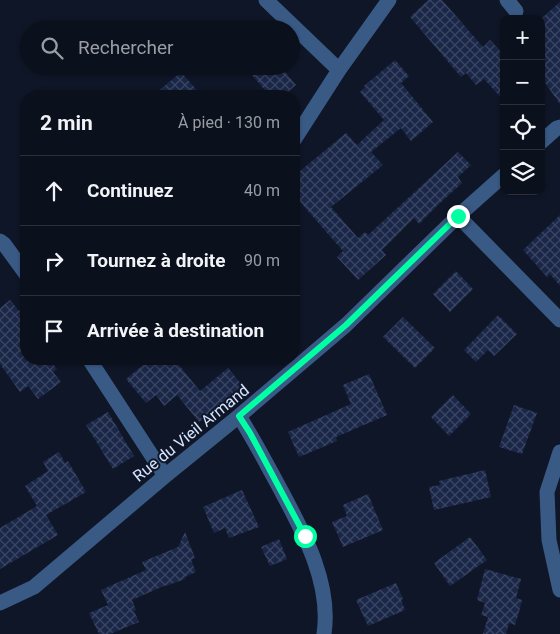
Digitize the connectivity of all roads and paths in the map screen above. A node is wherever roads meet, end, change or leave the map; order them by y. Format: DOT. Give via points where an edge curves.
graph roads {
  1 [pos="266,0"];
  2 [pos="389,0"];
  3 [pos="287,20"];
  4 [pos="300,33"];
  5 [pos="339,70"];
  6 [pos="560,128"];
  7 [pos="300,131"];
  8 [pos="545,138"];
  9 [pos="500,179"];
  10 [pos="458,216"];
  11 [pos="0,241"];
  12 [pos="20,266"];
  13 [pos="560,320"];
  14 [pos="300,364"];
  15 [pos="93,365"];
  16 [pos="299,365"];
  17 [pos="239,416"];
  18 [pos="560,452"];
  19 [pos="165,476"];
  20 [pos="560,590"];
  21 [pos="0,603"];
  22 [pos="324,634"];
  1 -- 3 [label="street"];
  2 -- 5 [label="street"];
  4 -- 5 [label="street"];
  5 -- 7 [label="street"];
  6 -- 8 [label="street"];
  9 -- 10 [label="street, Rue du Vieil Armand"];
  10 -- 13 [label="street"];
  10 -- 14 [label="street, Rue du Vieil Armand" via="346,325"];
  11 -- 12 [label="street"];
  15 -- 19 [label="street"];
  16 -- 17 [label="street, Rue du Vieil Armand"];
  17 -- 19 [label="street, Rue du Vieil Armand"];
  17 -- 22 [label="street" via="305,536 321,582 326,621"];
  18 -- 20 [label="street" via="547,492 549,540"];
  19 -- 21 [label="street, Rue du Vieil Armand" via="34,587"];
}
